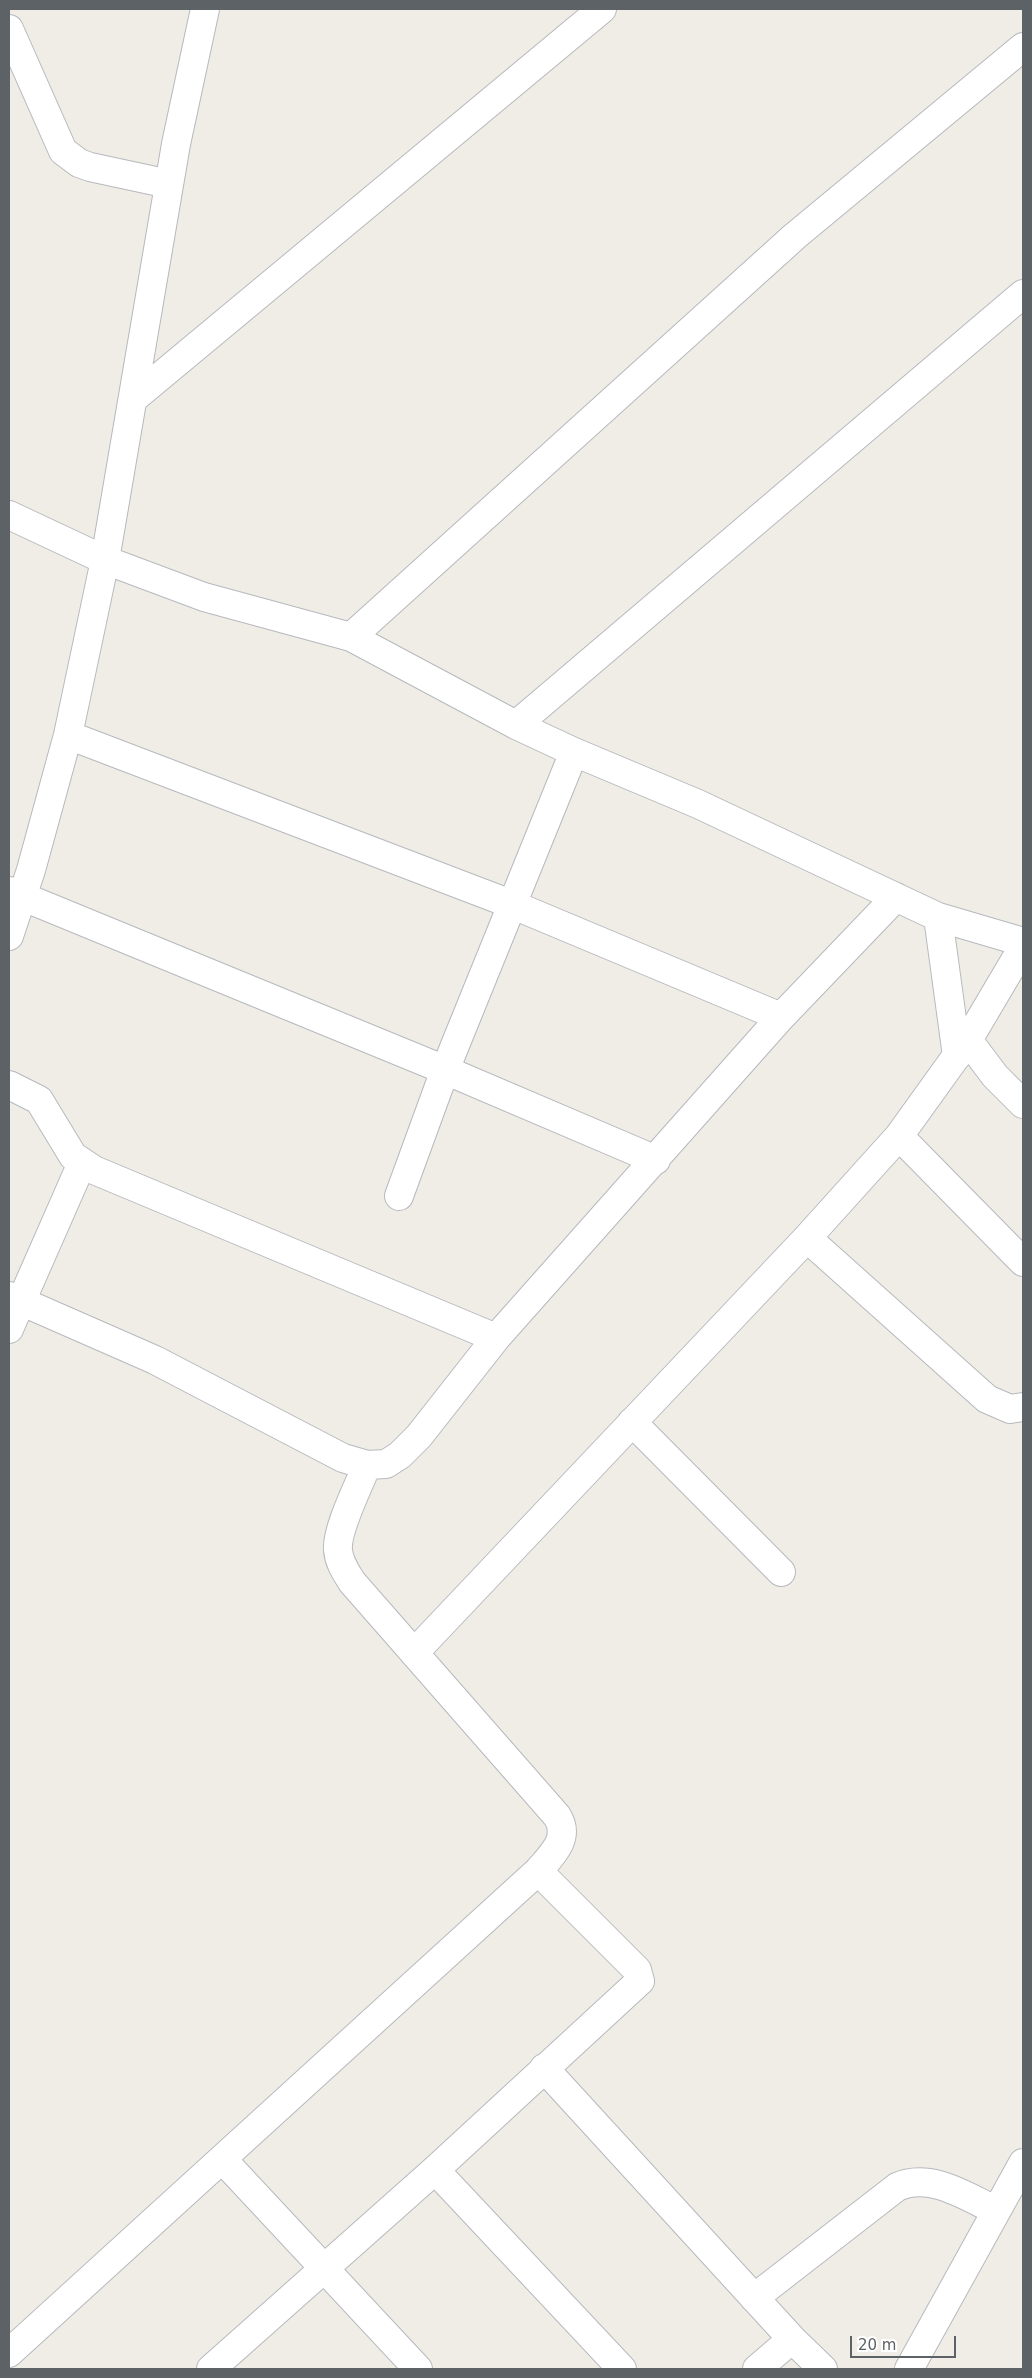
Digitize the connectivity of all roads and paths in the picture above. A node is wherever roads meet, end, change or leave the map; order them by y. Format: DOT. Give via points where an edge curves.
graph roads {
  1 [pos="205,9"];
  2 [pos="602,9"];
  3 [pos="9,30"];
  4 [pos="1023,47"];
  5 [pos="169,184"];
  6 [pos="1023,294"];
  7 [pos="133,399"];
  8 [pos="9,515"];
  9 [pos="105,560"];
  10 [pos="351,637"];
  11 [pos="516,725"];
  12 [pos="68,735"];
  13 [pos="574,752"];
  14 [pos="16,893"];
  15 [pos="896,896"];
  16 [pos="511,904"];
  17 [pos="938,917"];
  18 [pos="9,936"];
  19 [pos="1023,942"];
  20 [pos="1023,947"];
  21 [pos="781,1017"];
  22 [pos="963,1048"];
  23 [pos="445,1070"];
  24 [pos="9,1085"];
  25 [pos="1023,1104"];
  26 [pos="899,1136"];
  27 [pos="656,1160"];
  28 [pos="82,1163"];
  29 [pos="400,1196"];
  30 [pos="807,1238"];
  31 [pos="1023,1262"];
  32 [pos="15,1299"];
  33 [pos="9,1328"];
  34 [pos="496,1338"];
  35 [pos="1023,1407"];
  36 [pos="632,1422"];
  37 [pos="367,1465"];
  38 [pos="781,1572"];
  39 [pos="414,1653"];
  40 [pos="538,1871"];
  41 [pos="544,2068"];
  42 [pos="223,2160"];
  43 [pos="1023,2163"];
  44 [pos="436,2170"];
  45 [pos="996,2210"];
  46 [pos="324,2267"];
  47 [pos="754,2298"];
  48 [pos="792,2339"];
  49 [pos="9,2353"];
  50 [pos="211,2369"];
  51 [pos="418,2369"];
  52 [pos="622,2369"];
  53 [pos="757,2369"];
  54 [pos="824,2369"];
  55 [pos="908,2369"];
  1 -- 5 [label="street"];
  2 -- 7 [label="street"];
  3 -- 5 [label="street" via="63,150 90,167"];
  4 -- 10 [label="street" via="795,236"];
  5 -- 7 [label="street"];
  6 -- 11 [label="street"];
  7 -- 9 [label="street"];
  8 -- 9 [label="street"];
  9 -- 10 [label="street" via="204,597"];
  9 -- 12 [label="street"];
  10 -- 11 [label="street"];
  11 -- 13 [label="street"];
  12 -- 14 [label="street"];
  12 -- 16 [label="street"];
  13 -- 15 [label="street" via="698,804"];
  13 -- 16 [label="street"];
  14 -- 18 [label="street"];
  14 -- 23 [label="street"];
  15 -- 17 [label="street"];
  15 -- 21 [label="street"];
  16 -- 21 [label="street"];
  16 -- 23 [label="street"];
  17 -- 19 [label="street"];
  17 -- 22 [label="street"];
  20 -- 22 [label="street"];
  21 -- 27 [label="street"];
  22 -- 25 [label="street"];
  22 -- 26 [label="street"];
  23 -- 27 [label="street"];
  23 -- 29 [label="street"];
  24 -- 28 [label="street" via="38,1100 66,1147"];
  26 -- 30 [label="street"];
  26 -- 31 [label="street"];
  27 -- 34 [label="street"];
  28 -- 32 [label="street"];
  28 -- 34 [label="street" via="106,1176"];
  30 -- 35 [label="street" via="987,1399 1010,1409"];
  30 -- 36 [label="street"];
  32 -- 33 [label="street"];
  32 -- 37 [label="street" via="155,1360 343,1458"];
  34 -- 37 [label="street" via="419,1436 400,1455 386,1464"];
  36 -- 38 [label="street"];
  36 -- 39 [label="street"];
  37 -- 39 [label="street" via="339,1535 341,1566"];
  39 -- 40 [label="street" via="562,1823 560,1843"];
  40 -- 41 [label="street" via="640,1976 636,1986"];
  40 -- 42 [label="street"];
  41 -- 44 [label="street"];
  41 -- 47 [label="street"];
  42 -- 46 [label="street"];
  42 -- 49 [label="street"];
  43 -- 45 [label="street"];
  44 -- 46 [label="street"];
  44 -- 52 [label="street"];
  45 -- 47 [label="street" via="936,2184 909,2181"];
  45 -- 55 [label="street"];
  46 -- 50 [label="street"];
  46 -- 51 [label="street"];
  47 -- 48 [label="street"];
  48 -- 53 [label="street"];
  48 -- 54 [label="street"];
}
